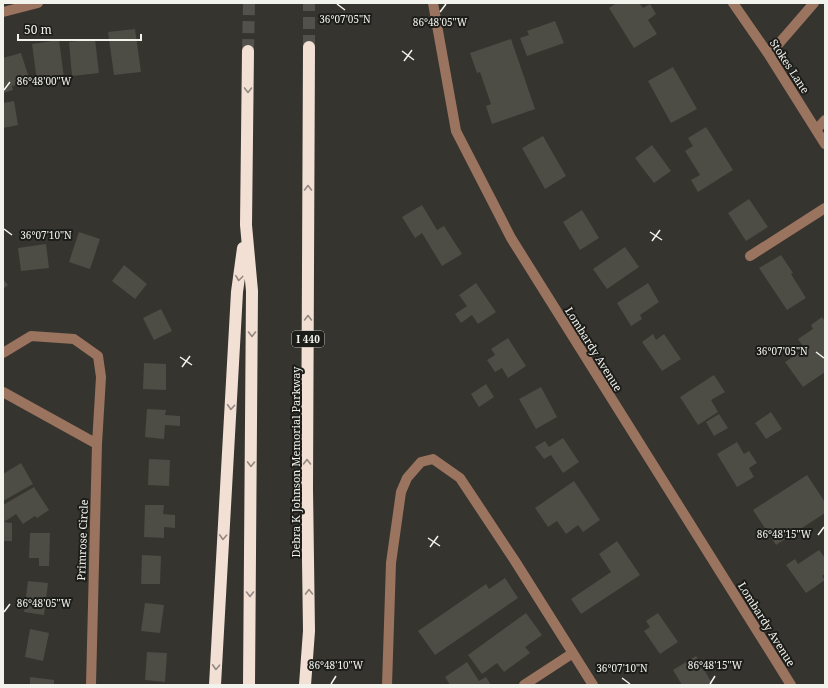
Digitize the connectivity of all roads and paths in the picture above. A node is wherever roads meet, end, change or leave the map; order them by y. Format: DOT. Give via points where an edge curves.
graph roads {
  1 [pos="38,3"];
  2 [pos="433,3"];
  3 [pos="733,3"];
  4 [pos="814,3"];
  5 [pos="3,12"];
  6 [pos="309,47"];
  7 [pos="248,51"];
  8 [pos="769,55"];
  9 [pos="825,120"];
  10 [pos="816,130"];
  11 [pos="825,144"];
  12 [pos="825,208"];
  13 [pos="246,225"];
  14 [pos="750,256"];
  15 [pos="3,353"];
  16 [pos="3,392"];
  17 [pos="97,444"];
  18 [pos="309,631"];
  19 [pos="573,653"];
  20 [pos="91,685"];
  21 [pos="215,685"];
  22 [pos="249,685"];
  23 [pos="305,685"];
  24 [pos="312,685"];
  25 [pos="387,685"];
  26 [pos="524,685"];
  27 [pos="593,685"];
  28 [pos="791,685"];
  1 -- 5 [label="street"];
  2 -- 28 [label="street, Lombardy Avenue" via="456,132 511,238"];
  3 -- 8 [label="street, Stokes Lane"];
  4 -- 8 [label="street"];
  18 -- 6 [label="highway, Debra K Johnson Memorial Parkway / I 440, one-way"];
  7 -- 13 [label="highway, one-way"];
  8 -- 10 [label="street, Stokes Lane"];
  9 -- 10 [label="street"];
  10 -- 11 [label="street, Stokes Lane"];
  12 -- 14 [label="street"];
  13 -- 21 [label="highway, one-way" via="237,292"];
  13 -- 22 [label="highway, one-way" via="252,291"];
  15 -- 17 [label="street, Primrose Circle" via="31,336 74,339 98,356 101,377"];
  16 -- 17 [label="street"];
  17 -- 20 [label="street, Primrose Circle"];
  18 -- 23 [label="highway, Debra K Johnson Memorial Parkway / I 440"];
  18 -- 24 [label="highway"];
  19 -- 25 [label="street" via="460,478 433,459 421,462 406,478 401,492 391,562"];
  19 -- 26 [label="street"];
  19 -- 27 [label="street"];
}
